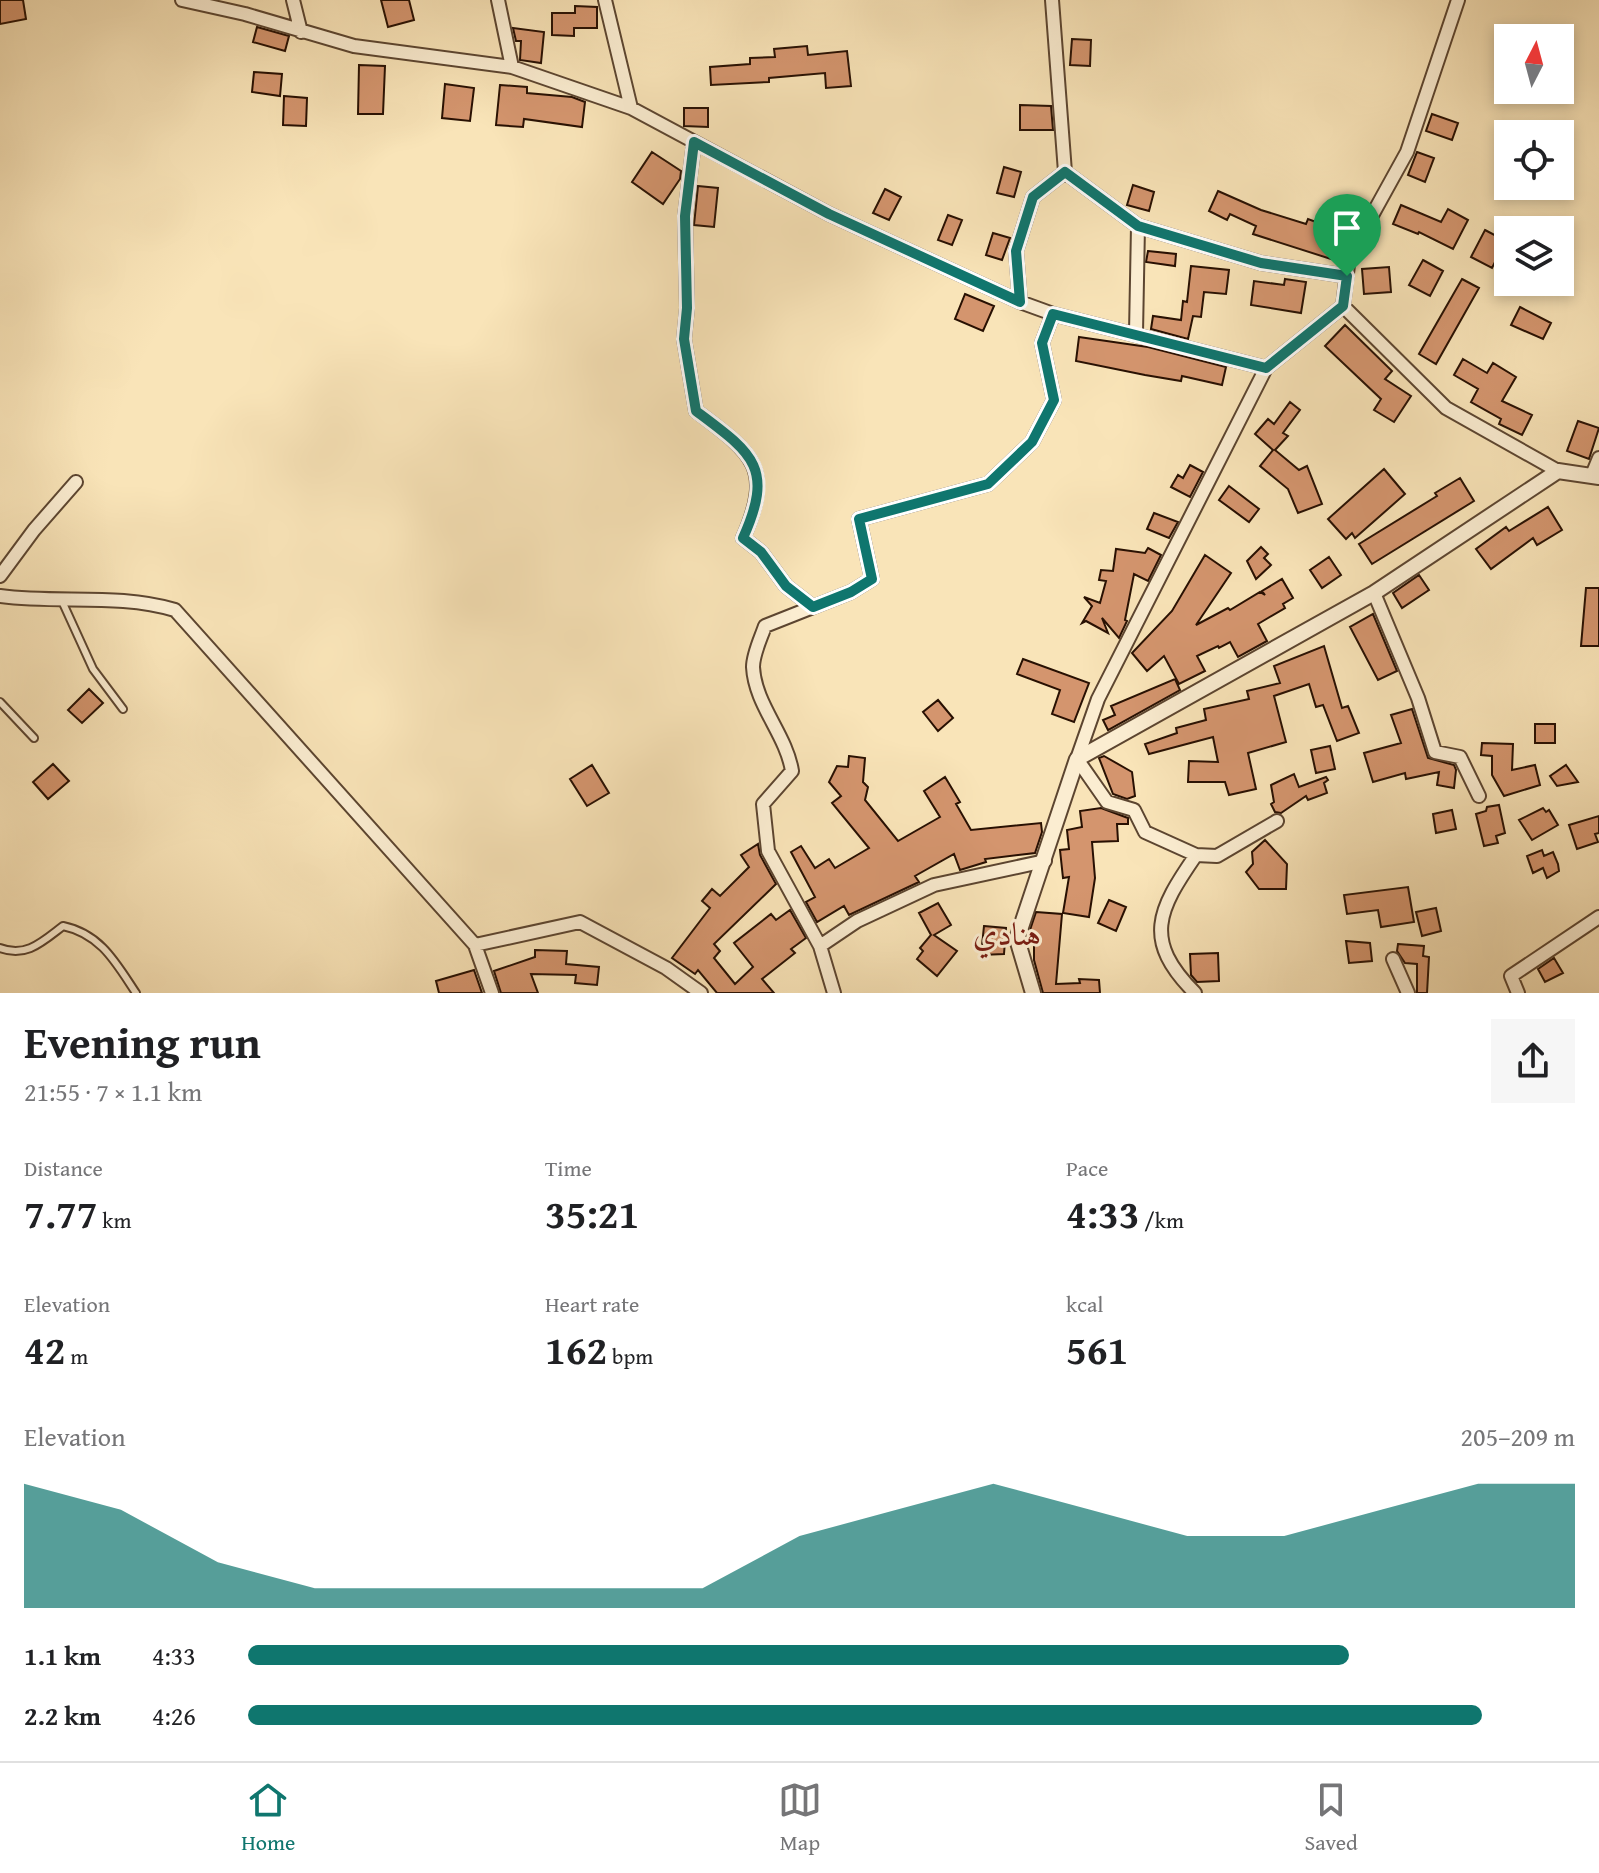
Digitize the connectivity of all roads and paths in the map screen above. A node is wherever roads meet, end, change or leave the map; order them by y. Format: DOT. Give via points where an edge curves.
graph roads {
  1 [pos="182,0"];
  2 [pos="293,0"];
  3 [pos="498,0"];
  4 [pos="605,0"];
  5 [pos="1052,0"];
  6 [pos="1458,0"];
  7 [pos="301,32"];
  8 [pos="512,67"];
  9 [pos="631,108"];
  10 [pos="694,142"];
  11 [pos="1065,172"];
  12 [pos="1138,226"];
  13 [pos="1347,276"];
  14 [pos="1020,302"];
  15 [pos="1343,306"];
  16 [pos="1053,314"];
  17 [pos="1136,333"];
  18 [pos="1266,368"];
  19 [pos="1599,458"];
  20 [pos="1558,471"];
  21 [pos="1595,476"];
  22 [pos="76,482"];
  23 [pos="0,576"];
  24 [pos="1374,593"];
  25 [pos="0,596"];
  26 [pos="62,601"];
  27 [pos="813,607"];
  28 [pos="0,702"];
  29 [pos="123,709"];
  30 [pos="34,738"];
  31 [pos="1077,759"];
  32 [pos="1479,796"];
  33 [pos="1277,821"];
  34 [pos="1196,855"];
  35 [pos="1045,861"];
  36 [pos="1599,917"];
  37 [pos="475,945"];
  38 [pos="820,946"];
  39 [pos="0,948"];
  40 [pos="1393,959"];
  41 [pos="136,993"];
  42 [pos="492,993"];
  43 [pos="701,993"];
  44 [pos="834,993"];
  45 [pos="1033,993"];
  46 [pos="1195,993"];
  47 [pos="1408,993"];
  48 [pos="1518,993"];
  1 -- 7 [label="street"];
  2 -- 7 [label="street"];
  3 -- 8 [label="street"];
  4 -- 9 [label="street"];
  5 -- 11 [label="street"];
  6 -- 13 [label="street" via="1407,152 1349,257"];
  7 -- 8 [label="street" via="354,46"];
  8 -- 9 [label="street"];
  9 -- 10 [label="street"];
  10 -- 14 [label="street" via="829,214"];
  10 -- 27 [label="street" via="685,216 684,339 696,411 754,461 759,476 755,512 743,538"];
  11 -- 12 [label="street"];
  11 -- 14 [label="street" via="1033,197 1016,251"];
  12 -- 13 [label="street" via="1261,263"];
  12 -- 17 [label="street"];
  13 -- 15 [label="street"];
  14 -- 16 [label="street"];
  15 -- 18 [label="street"];
  15 -- 20 [label="street" via="1446,408"];
  16 -- 17 [label="street"];
  16 -- 27 [label="street" via="1042,343 1054,400 1032,442 988,484 859,519 872,579"];
  17 -- 18 [label="street"];
  18 -- 31 [label="street" via="1098,699"];
  19 -- 21 [label="street"];
  20 -- 21 [label="street"];
  20 -- 24 [label="street"];
  22 -- 23 [label="street"];
  24 -- 31 [label="street"];
  24 -- 32 [label="street" via="1435,752 1460,757"];
  25 -- 26 [label="street"];
  26 -- 29 [label="lane" via="93,669"];
  26 -- 37 [label="street" via="113,599 175,610"];
  27 -- 38 [label="street" via="765,626 753,664 757,691 789,750 792,771 763,804 768,851"];
  28 -- 30 [label="lane"];
  31 -- 34 [label="street" via="1107,802 1134,810 1145,832"];
  31 -- 35 [label="street"];
  33 -- 34 [label="street" via="1217,856"];
  34 -- 46 [label="street" via="1168,895 1159,934 1173,971"];
  35 -- 38 [label="street" via="934,885 857,921"];
  35 -- 45 [label="street" via="1017,939"];
  36 -- 48 [label="street" via="1511,976"];
  37 -- 42 [label="street"];
  37 -- 43 [label="street" via="580,922"];
  38 -- 44 [label="street"];
  39 -- 41 [label="lane" via="16,954 63,926 84,930 112,957"];
  40 -- 47 [label="street"];
}
